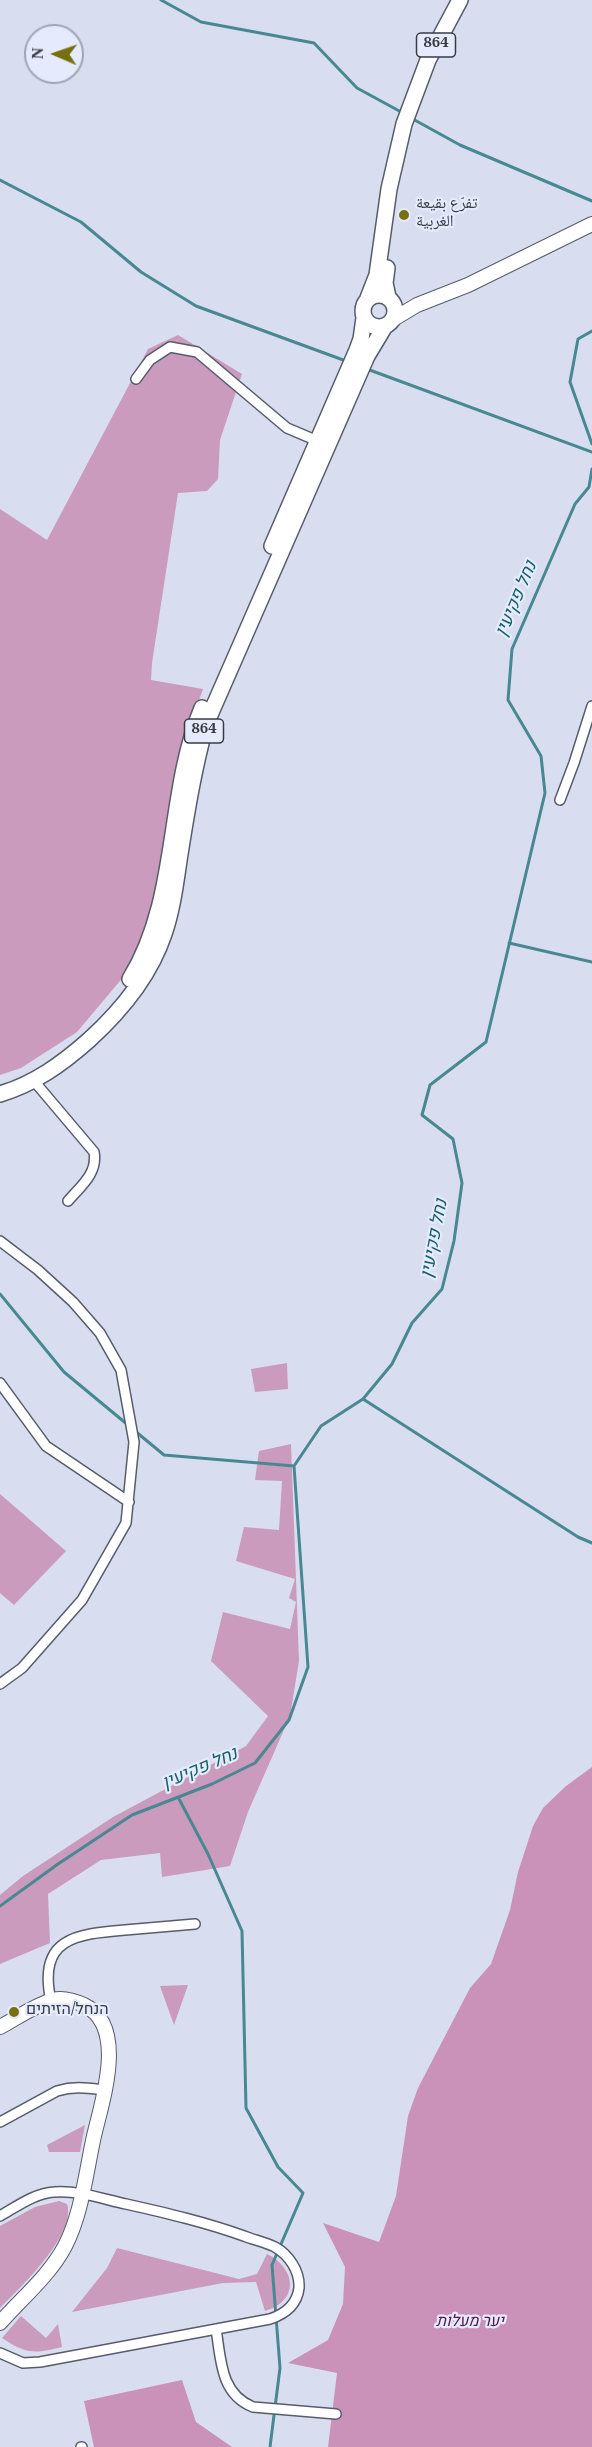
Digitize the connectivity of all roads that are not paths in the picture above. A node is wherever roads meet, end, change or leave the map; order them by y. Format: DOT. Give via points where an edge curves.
graph roads {
  1 [pos="460,0"];
  2 [pos="415,91"];
  3 [pos="592,224"];
  4 [pos="368,298"];
  5 [pos="390,299"];
  6 [pos="417,305"];
  7 [pos="364,318"];
  8 [pos="389,323"];
  9 [pos="136,380"];
  10 [pos="333,432"];
  11 [pos="317,442"];
  12 [pos="592,706"];
  13 [pos="560,800"];
  14 [pos="34,1081"];
  15 [pos="0,1086"];
  16 [pos="0,1094"];
  17 [pos="68,1201"];
  18 [pos="0,1241"];
  19 [pos="0,1383"];
  20 [pos="129,1502"];
  21 [pos="0,1684"];
  22 [pos="195,1924"];
  23 [pos="51,2001"];
  24 [pos="0,2027"];
  25 [pos="104,2091"];
  26 [pos="0,2121"];
  27 [pos="81,2194"];
  28 [pos="0,2216"];
  29 [pos="0,2323"];
  30 [pos="216,2329"];
  31 [pos="0,2353"];
  32 [pos="336,2414"];
  1 -- 2 [label="main road, 864"];
  2 -- 4 [label="main road, 864" via="397,150 377,275"];
  2 -- 5 [label="main road, 864" via="386,274"];
  3 -- 6 [label="street" via="468,285"];
  4 -- 5 [label="main road" via="378,294"];
  4 -- 7 [label="main road"];
  5 -- 6 [label="street" via="404,306"];
  5 -- 8 [label="main road" via="395,310"];
  6 -- 8 [label="street"];
  7 -- 8 [label="main road" via="372,326"];
  7 -- 11 [label="main road, 864" via="362,339"];
  8 -- 10 [label="main road, 864" via="367,356"];
  9 -- 11 [label="street" via="150,360 170,347 197,352 287,428"];
  10 -- 11 [label="street" via="325,442"];
  10 -- 14 [label="main road, 864" via="206,724 192,781 173,896 158,948 142,980 102,1028"];
  11 -- 15 [label="main road, 864" via="192,733 176,802 158,916 141,959 114,1001 88,1030 40,1068"];
  12 -- 13 [label="street"];
  14 -- 16 [label="main road, 864"];
  14 -- 17 [label="street" via="94,1152 95,1169"];
  18 -- 20 [label="street" via="74,1302 100,1333 121,1370 134,1442"];
  19 -- 20 [label="street" via="46,1446"];
  20 -- 21 [label="street" via="126,1523 82,1600 22,1668"];
  22 -- 23 [label="street" via="89,1933 70,1939 50,1964"];
  23 -- 24 [label="street"];
  23 -- 25 [label="street" via="77,2002 103,2023 109,2047"];
  25 -- 26 [label="street" via="80,2087 57,2091"];
  25 -- 27 [label="street"];
  27 -- 28 [label="street" via="51,2192"];
  27 -- 29 [label="street" via="64,2248"];
  27 -- 30 [label="street" via="207,2223 275,2247 285,2255 297,2271 299,2284 292,2306 270,2319"];
  30 -- 31 [label="street" via="31,2363"];
  30 -- 32 [label="street" via="225,2380 242,2403"];
}
